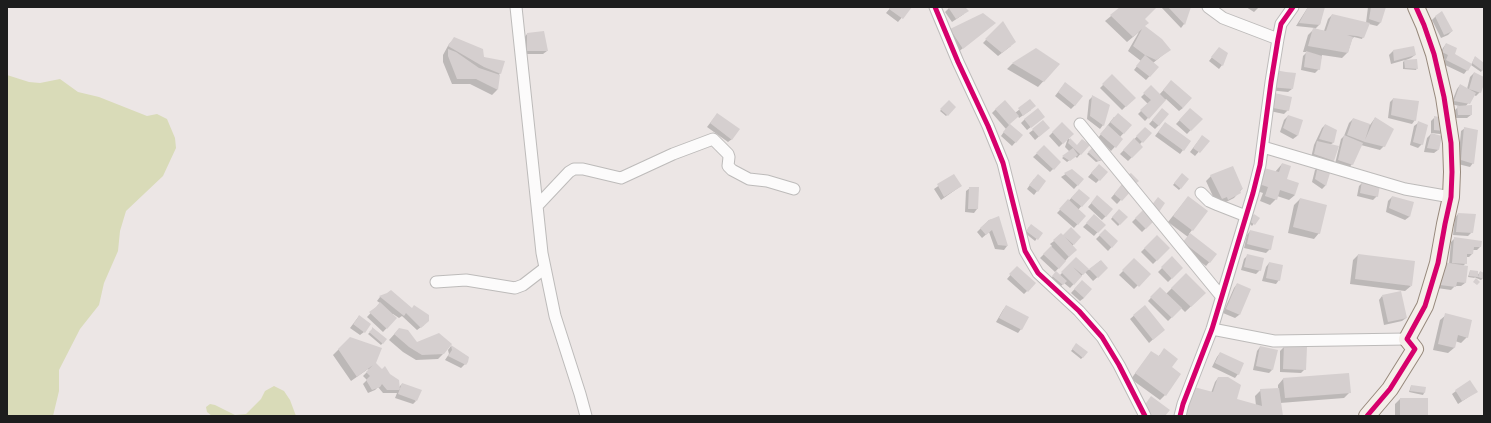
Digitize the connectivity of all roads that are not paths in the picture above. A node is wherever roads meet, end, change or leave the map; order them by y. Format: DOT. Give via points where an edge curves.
graph roads {
  1 [pos="516,7"];
  2 [pos="935,7"];
  3 [pos="1208,7"];
  4 [pos="1293,7"];
  5 [pos="1416,7"];
  6 [pos="1278,39"];
  7 [pos="1080,124"];
  8 [pos="1263,147"];
  9 [pos="794,189"];
  10 [pos="1201,193"];
  11 [pos="1451,197"];
  12 [pos="537,206"];
  13 [pos="1246,216"];
  14 [pos="545,268"];
  15 [pos="436,282"];
  16 [pos="1221,296"];
  17 [pos="1212,329"];
  18 [pos="1407,339"];
  19 [pos="586,416"];
  20 [pos="1145,416"];
  21 [pos="1180,416"];
  22 [pos="1367,416"];
  1 -- 12 [label="street"];
  2 -- 20 [label="street" via="1003,163 1025,251 1038,273 1079,311 1102,337"];
  3 -- 6 [label="street" via="1223,18"];
  4 -- 6 [label="street" via="1282,24"];
  5 -- 11 [label="street" via="1434,54 1444,96 1451,143"];
  6 -- 8 [label="street"];
  7 -- 16 [label="street"];
  8 -- 11 [label="street" via="1405,189"];
  8 -- 13 [label="street"];
  9 -- 12 [label="street" via="749,179 732,170 728,166 730,157 713,140 673,154 621,178 574,169"];
  10 -- 13 [label="street" via="1209,201"];
  11 -- 18 [label="street" via="1438,264 1424,306"];
  12 -- 14 [label="street"];
  13 -- 16 [label="street"];
  14 -- 15 [label="street" via="523,286 515,288 466,280"];
  14 -- 19 [label="street" via="555,316"];
  16 -- 17 [label="street"];
  17 -- 18 [label="street" via="1274,341"];
  17 -- 21 [label="street"];
  18 -- 22 [label="street" via="1415,349 1390,390"];
}
